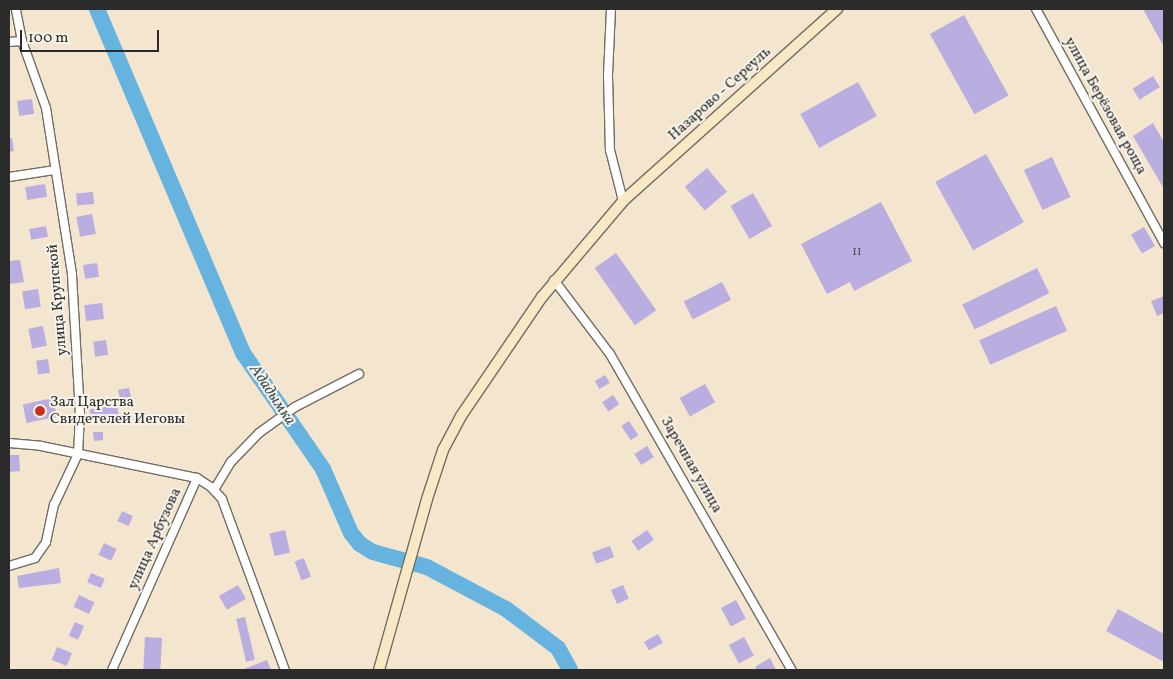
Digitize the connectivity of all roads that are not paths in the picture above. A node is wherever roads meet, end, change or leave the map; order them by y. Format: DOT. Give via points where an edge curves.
graph roads {
  1 [pos="16,9"];
  2 [pos="611,9"];
  3 [pos="837,9"];
  4 [pos="1036,9"];
  5 [pos="22,41"];
  6 [pos="9,42"];
  7 [pos="55,170"];
  8 [pos="9,176"];
  9 [pos="623,201"];
  10 [pos="1164,243"];
  11 [pos="554,280"];
  12 [pos="359,374"];
  13 [pos="9,443"];
  14 [pos="78,454"];
  15 [pos="197,478"];
  16 [pos="214,490"];
  17 [pos="9,566"];
  18 [pos="112,670"];
  19 [pos="285,670"];
  20 [pos="380,670"];
  21 [pos="792,670"];
  1 -- 5 [label="street, улица Крупской"];
  2 -- 9 [label="street" via="608,76 610,150"];
  3 -- 9 [label="street, Назарово - Сереуль"];
  4 -- 10 [label="street, улица Берёзовая роща"];
  5 -- 6 [label="street"];
  5 -- 7 [label="street, улица Крупской" via="46,108"];
  7 -- 8 [label="street"];
  7 -- 14 [label="street, улица Крупской" via="72,274 80,414"];
  9 -- 11 [label="street, Назарово - Сереуль"];
  11 -- 20 [label="street, Назарово - Сереуль" via="461,416 443,450"];
  11 -- 21 [label="street, Заречная улица" via="610,354"];
  12 -- 16 [label="street" via="295,407 259,433 231,462"];
  13 -- 14 [label="street"];
  14 -- 15 [label="street"];
  14 -- 17 [label="street, улица Крупской" via="54,505 46,542 34,558"];
  15 -- 16 [label="street, улица Арбузова"];
  15 -- 18 [label="street, улица Арбузова"];
  16 -- 19 [label="street, улица Арбузова" via="222,498"];
}
